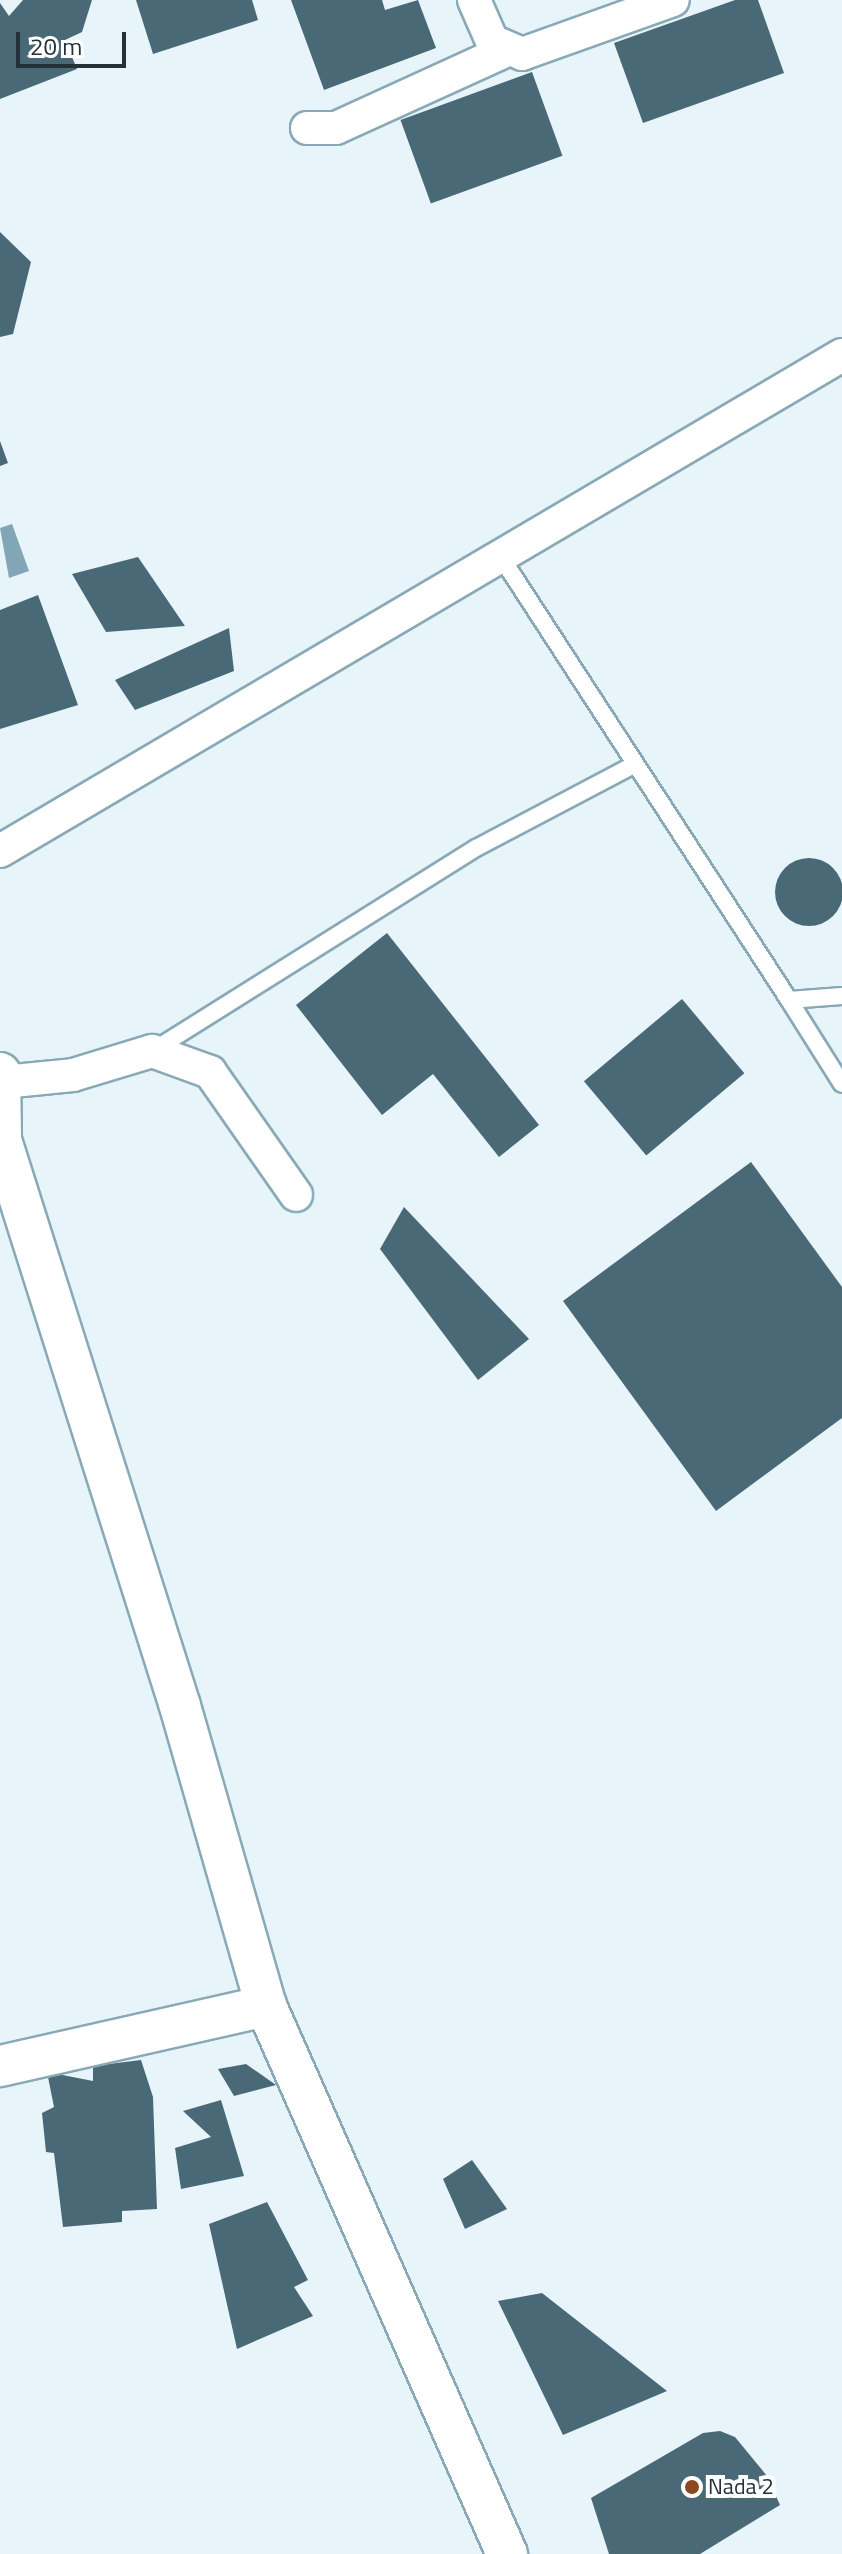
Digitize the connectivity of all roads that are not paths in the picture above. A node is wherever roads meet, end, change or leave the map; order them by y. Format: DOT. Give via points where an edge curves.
graph roads {
  1 [pos="474,0"];
  2 [pos="673,0"];
  3 [pos="505,51"];
  4 [pos="307,128"];
  5 [pos="842,355"];
  6 [pos="501,557"];
  7 [pos="635,764"];
  8 [pos="0,851"];
  9 [pos="842,996"];
  10 [pos="789,1000"];
  11 [pos="152,1051"];
  12 [pos="2,1078"];
  13 [pos="842,1084"];
  14 [pos="1,1140"];
  15 [pos="296,1195"];
  16 [pos="266,2006"];
  17 [pos="0,2066"];
  18 [pos="507,2554"];
  1 -- 3 [label="street" via="482,28"];
  2 -- 3 [label="street" via="543,52"];
  3 -- 4 [label="street" via="336,128"];
  5 -- 6 [label="street"];
  6 -- 7 [label="lane"];
  6 -- 8 [label="street"];
  7 -- 10 [label="lane"];
  7 -- 11 [label="lane" via="476,848"];
  9 -- 10 [label="lane"];
  10 -- 13 [label="lane"];
  11 -- 12 [label="street" via="73,1075"];
  11 -- 15 [label="street" via="210,1072"];
  12 -- 14 [label="street"];
  14 -- 16 [label="street" via="180,1706"];
  16 -- 17 [label="street"];
  16 -- 18 [label="street"];
}
